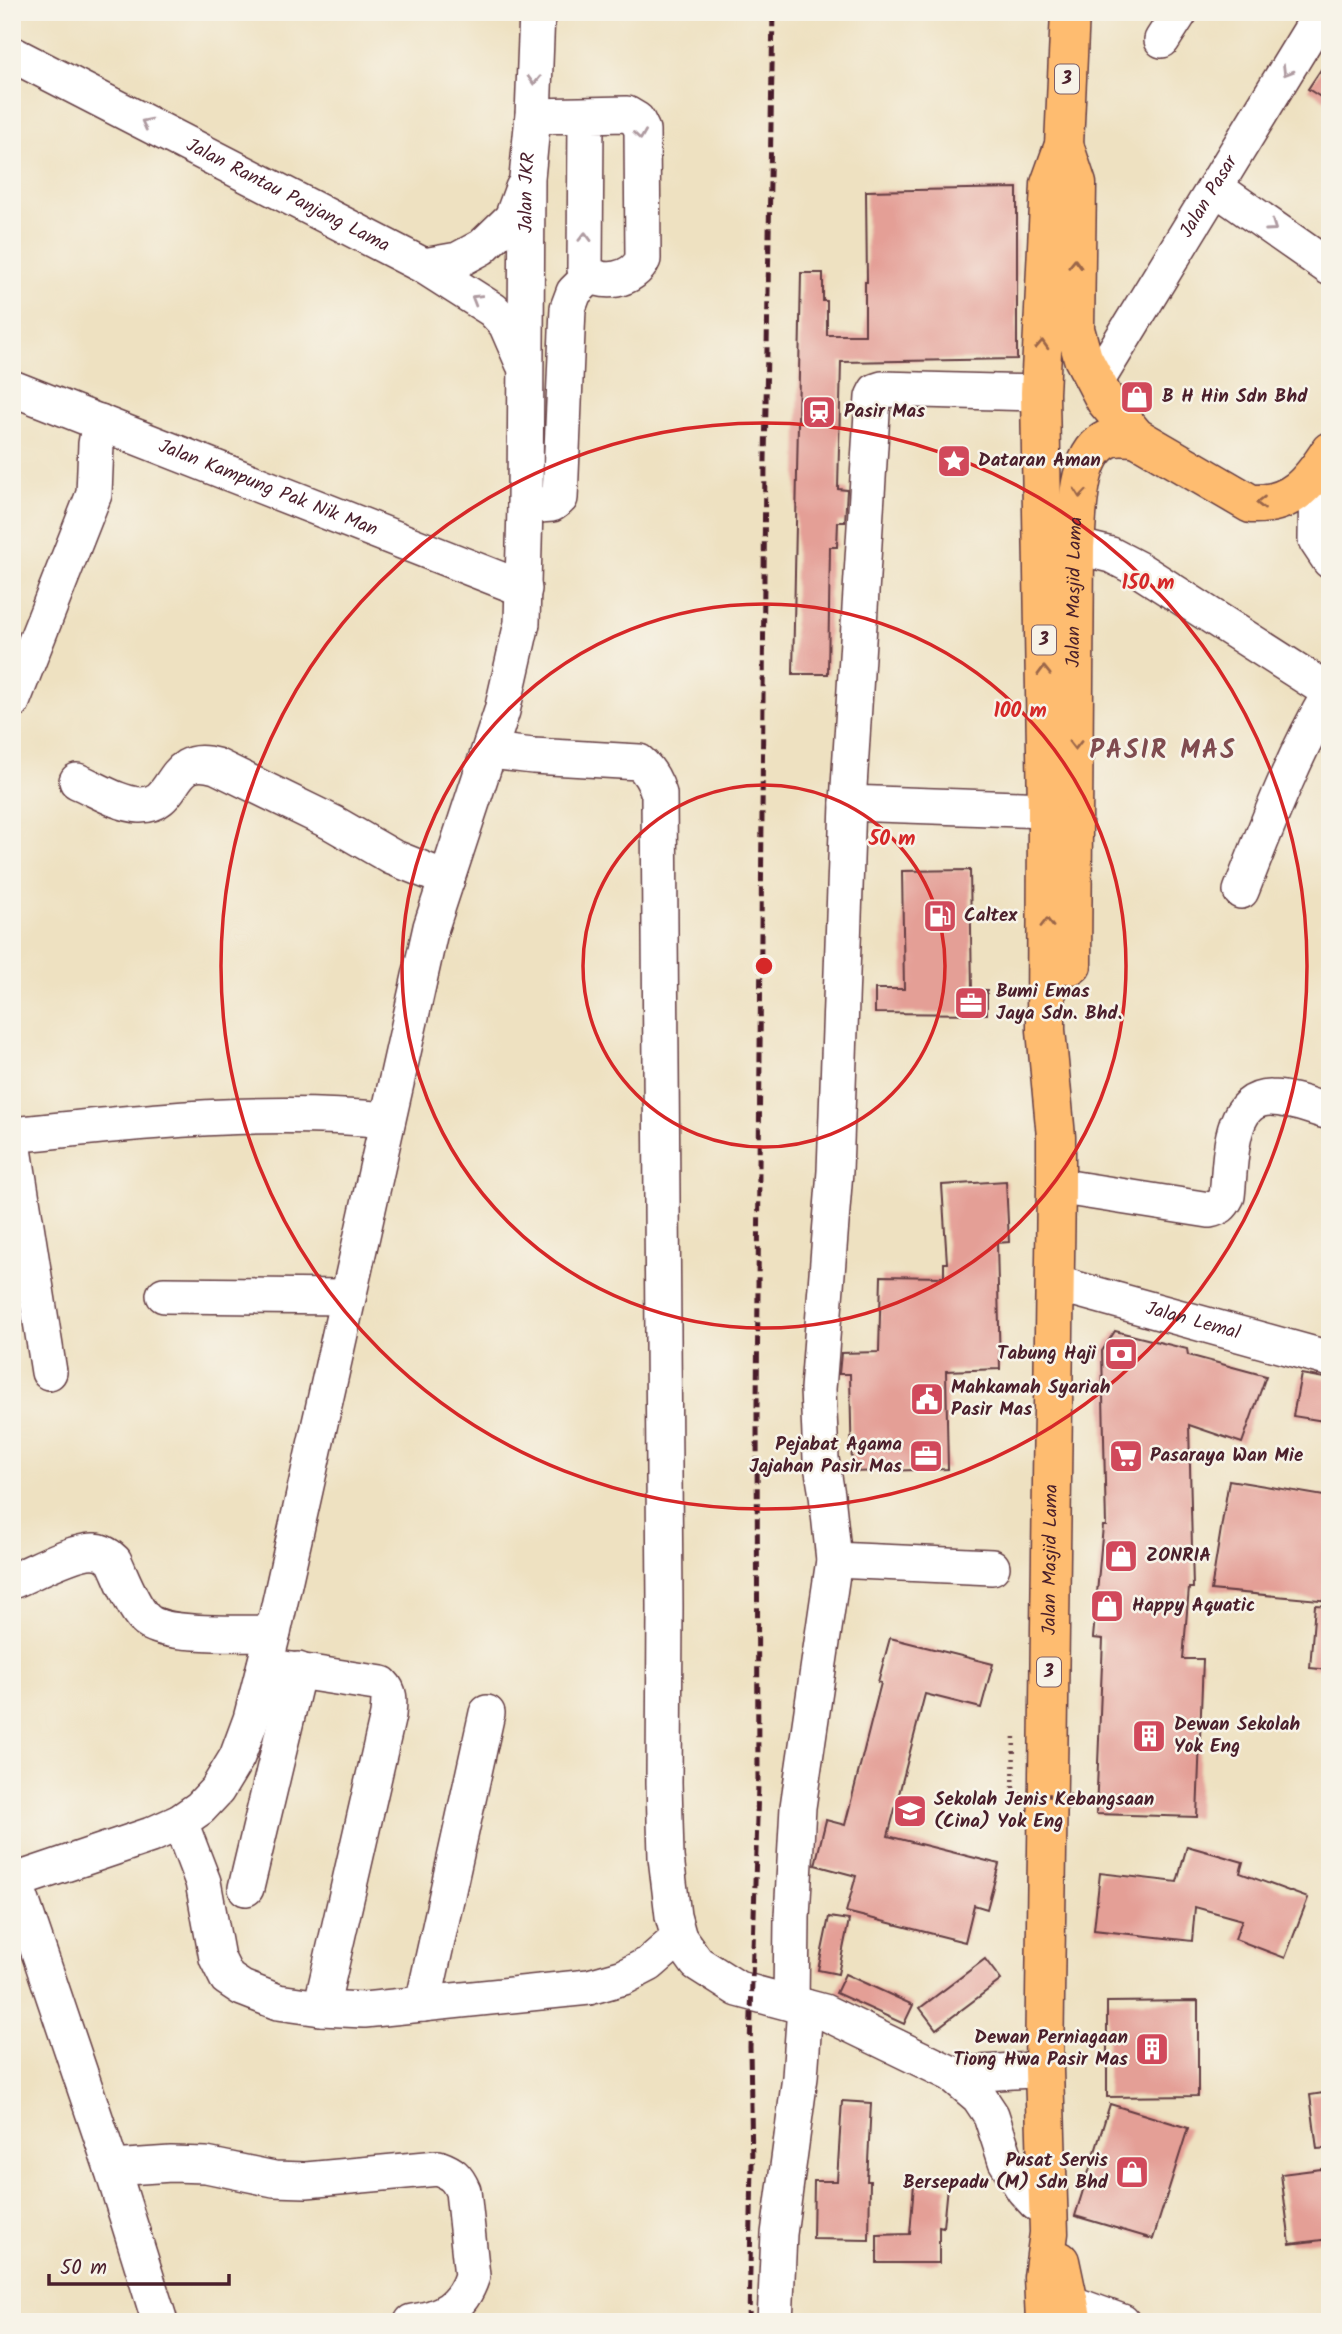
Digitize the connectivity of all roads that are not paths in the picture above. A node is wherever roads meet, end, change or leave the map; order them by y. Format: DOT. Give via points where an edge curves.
graph roads {
  1 [pos="537,12"];
  2 [pos="1070,12"];
  3 [pos="1322,12"];
  4 [pos="12,54"];
  5 [pos="533,117"];
  6 [pos="586,117"];
  7 [pos="1064,145"];
  8 [pos="527,178"];
  9 [pos="1216,188"];
  10 [pos="424,266"];
  11 [pos="1330,268"];
  12 [pos="590,276"];
  13 [pos="527,373"];
  14 [pos="1096,382"];
  15 [pos="12,388"];
  16 [pos="1040,393"];
  17 [pos="100,422"];
  18 [pos="1136,437"];
  19 [pos="1324,461"];
  20 [pos="526,506"];
  21 [pos="1075,546"];
  22 [pos="1330,561"];
  23 [pos="524,589"];
  24 [pos="1330,693"];
  25 [pos="12,702"];
  26 [pos="490,751"];
  27 [pos="77,781"];
  28 [pos="848,803"];
  29 [pos="1047,810"];
  30 [pos="447,879"];
  31 [pos="1241,891"];
  32 [pos="1059,977"];
  33 [pos="1330,1112"];
  34 [pos="387,1120"];
  35 [pos="12,1136"];
  36 [pos="1056,1186"];
  37 [pos="1054,1283"];
  38 [pos="164,1295"];
  39 [pos="348,1297"];
  40 [pos="1330,1359"];
  41 [pos="49,1372"];
  42 [pos="834,1560"];
  43 [pos="992,1567"];
  44 [pos="12,1581"];
  45 [pos="279,1656"];
  46 [pos="487,1713"];
  47 [pos="180,1822"];
  48 [pos="14,1882"];
  49 [pos="246,1888"];
  50 [pos="679,1938"];
  51 [pos="423,2004"];
  52 [pos="798,2005"];
  53 [pos="321,2008"];
  54 [pos="1044,2070"];
  55 [pos="952,2074"];
  56 [pos="112,2168"];
  57 [pos="1049,2220"];
  58 [pos="1062,2316"];
  59 [pos="160,2322"];
  60 [pos="412,2322"];
  61 [pos="775,2322"];
  62 [pos="1122,2322"];
  1 -- 5 [label="street, Jalan JKR, one-way"];
  2 -- 7 [label="highway, Jalan Masjid Lama / 3"];
  3 -- 9 [label="street, Jalan Pasar, one-way"];
  10 -- 4 [label="street, Jalan Rantau Panjang Lama, one-way"];
  5 -- 6 [label="street"];
  5 -- 8 [label="street, Jalan JKR"];
  12 -- 6 [label="street, one-way" via="585,269"];
  6 -- 12 [label="street, one-way" via="627,114 642,130 643,259 626,278"];
  14 -- 7 [label="highway, Jalan Masjid Lama / 3, one-way" via="1075,329 1077,184"];
  16 -- 7 [label="highway, Jalan Masjid Lama / 3, one-way" via="1050,184"];
  8 -- 10 [label="street" via="512,218 482,247 458,260"];
  8 -- 13 [label="street, Jalan JKR"];
  9 -- 11 [label="street, one-way"];
  9 -- 14 [label="street, Jalan Pasar"];
  13 -- 10 [label="street, Jalan Rantau Panjang Lama, one-way" via="515,340 493,310"];
  12 -- 20 [label="street" via="574,292 568,307 560,498 552,504"];
  13 -- 20 [label="street, Jalan JKR"];
  14 -- 18 [label="highway, Jalan Masjid Lama / 3"];
  15 -- 17 [label="street, Jalan Kampung Pak Nik Man"];
  16 -- 28 [label="street" via="882,389 873,397"];
  29 -- 16 [label="highway, Jalan Masjid Lama / 3, one-way"];
  17 -- 23 [label="street, Jalan Kampung Pak Nik Man"];
  17 -- 25 [label="street" via="94,494"];
  19 -- 18 [label="highway, 3, one-way" via="1285,499 1251,504"];
  18 -- 21 [label="highway, Jalan Masjid Lama / 3, one-way" via="1110,438 1087,460"];
  19 -- 22 [label="street" via="1316,540"];
  20 -- 23 [label="street, Jalan JKR"];
  21 -- 24 [label="street" via="1111,555 1138,569"];
  21 -- 32 [label="highway, Jalan Masjid Lama / 3, one-way"];
  23 -- 26 [label="street, Jalan JKR" via="516,658"];
  24 -- 31 [label="street" via="1275,804"];
  26 -- 30 [label="street, Jalan JKR"];
  26 -- 50 [label="street" via="639,762 656,782 659,794 664,1783 666,1857"];
  27 -- 30 [label="street" via="125,802 149,804 166,793 188,765 205,762 333,823 391,857"];
  28 -- 29 [label="street"];
  28 -- 42 [label="street" via="835,1171 818,1389 821,1459"];
  32 -- 29 [label="highway, Jalan Masjid Lama / 3, one-way"];
  30 -- 34 [label="street, Jalan JKR" via="431,928"];
  32 -- 36 [label="highway, Jalan Masjid Lama / 3" via="1046,1030"];
  33 -- 36 [label="street" via="1270,1098 1243,1109 1236,1124 1227,1196 1217,1209"];
  34 -- 35 [label="street" via="232,1116"];
  34 -- 39 [label="street, Jalan JKR"];
  35 -- 41 [label="street"];
  36 -- 37 [label="highway, Jalan Masjid Lama / 3"];
  37 -- 40 [label="street, Jalan Lemal"];
  37 -- 54 [label="highway, Jalan Masjid Lama / 3"];
  38 -- 39 [label="street"];
  39 -- 45 [label="street, Jalan JKR"];
  42 -- 43 [label="street"];
  42 -- 52 [label="street" via="798,1807 792,1917"];
  44 -- 45 [label="street" via="81,1552 107,1554 146,1620 156,1626"];
  45 -- 47 [label="street" via="237,1757 217,1790"];
  45 -- 49 [label="street"];
  45 -- 53 [label="street" via="382,1684 389,1697"];
  46 -- 51 [label="street"];
  47 -- 48 [label="street"];
  47 -- 53 [label="street" via="203,1882 217,1958 227,1978 278,2002"];
  48 -- 56 [label="street"];
  50 -- 51 [label="street" via="649,1964 589,1987"];
  50 -- 52 [label="street" via="697,1963 738,1989"];
  51 -- 53 [label="street" via="364,2010"];
  52 -- 55 [label="street" via="847,2023"];
  52 -- 61 [label="street" via="800,2077 779,2234"];
  54 -- 55 [label="street"];
  54 -- 57 [label="highway, Jalan Masjid Lama / 3"];
  55 -- 57 [label="street" via="991,2115 1006,2161"];
  56 -- 59 [label="street"];
  56 -- 60 [label="street" via="205,2165 274,2179 306,2180 438,2168 451,2172 463,2191 472,2276 457,2305 446,2313"];
  57 -- 58 [label="highway, Jalan Masjid Lama / 3" via="1064,2272"];
  58 -- 62 [label="street"];
}
